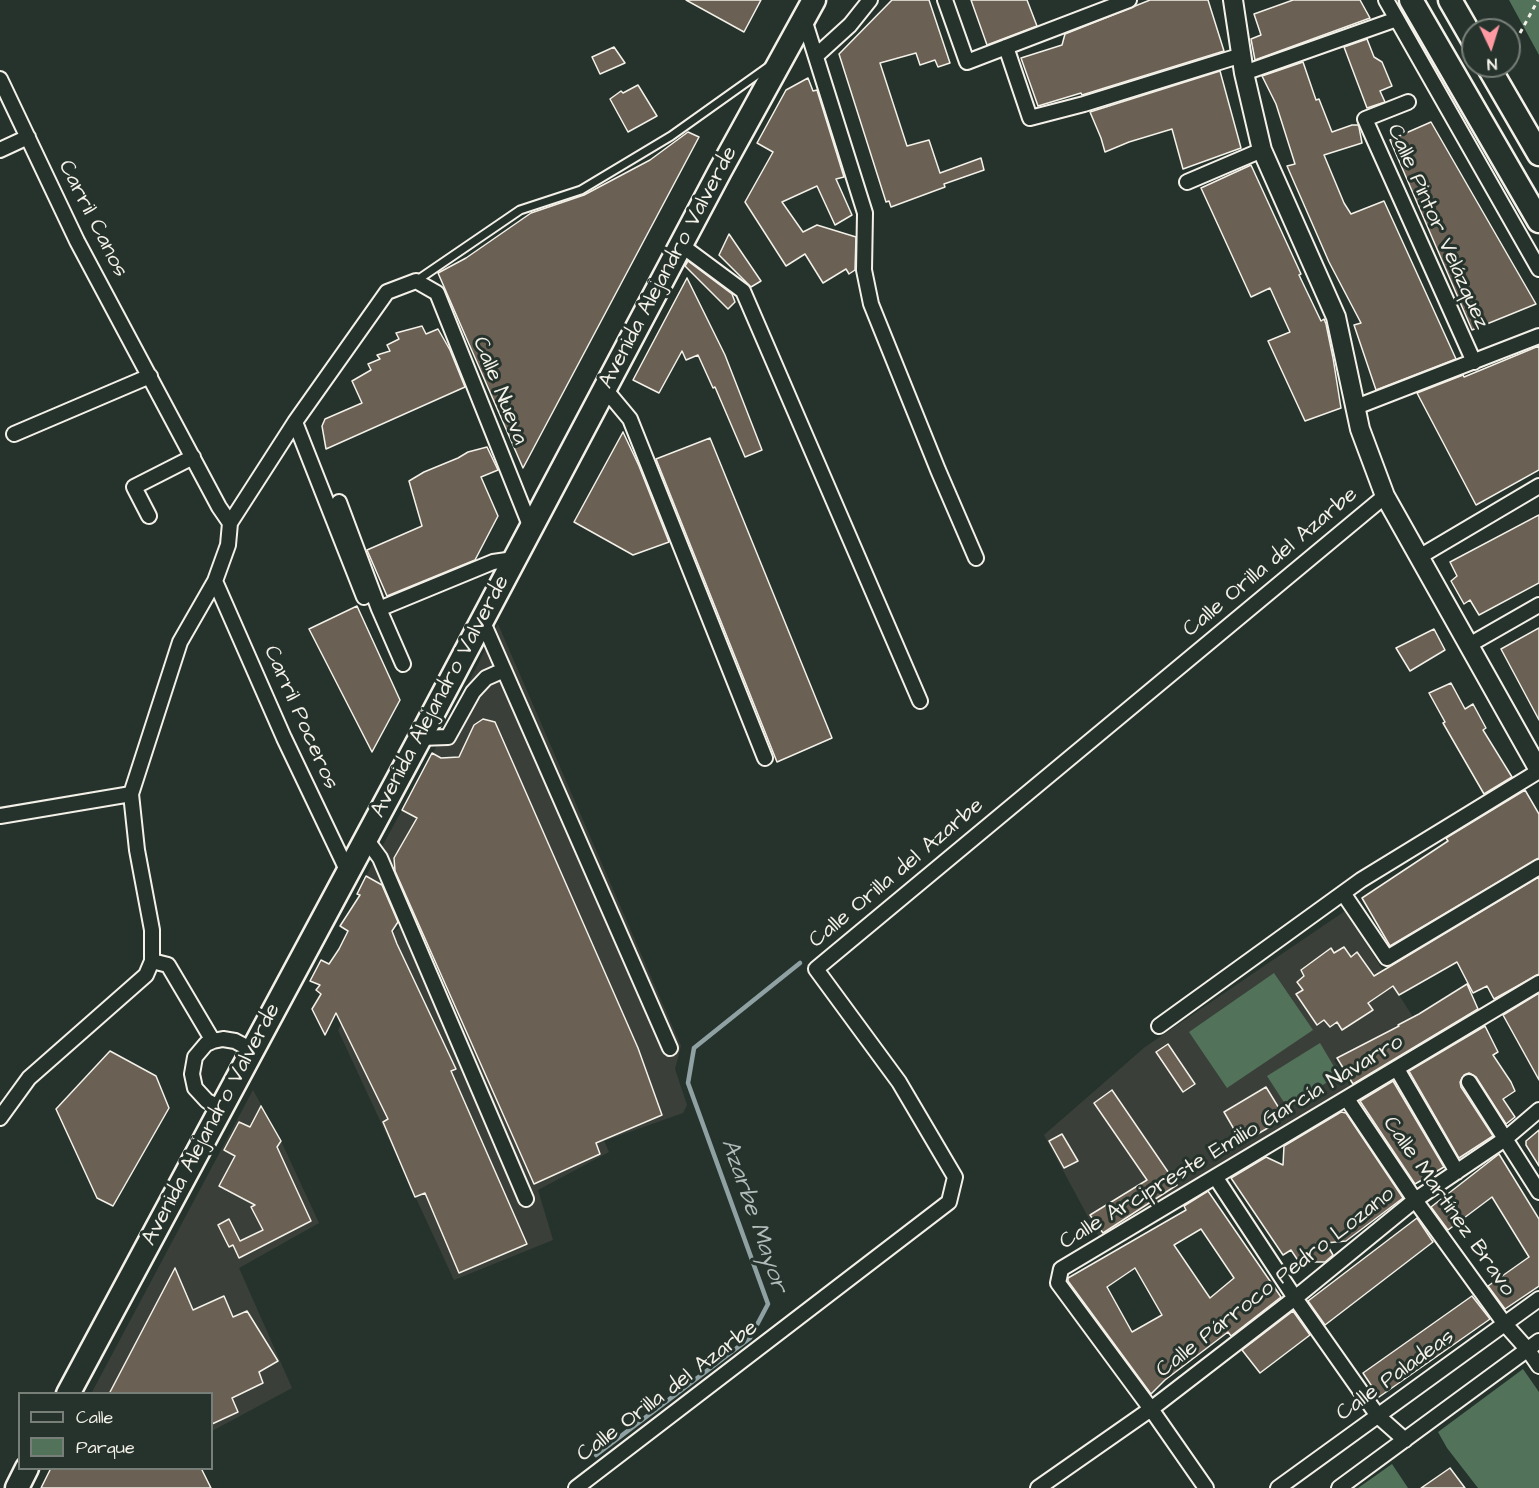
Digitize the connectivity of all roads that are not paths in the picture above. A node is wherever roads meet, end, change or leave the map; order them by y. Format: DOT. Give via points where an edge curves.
graph roads {
  1 [pos="870,0"];
  2 [pos="945,0"];
  3 [pos="1129,0"];
  4 [pos="1233,0"];
  5 [pos="1386,0"];
  6 [pos="1411,0"];
  7 [pos="1450,0"];
  8 [pos="809,9"];
  9 [pos="1397,19"];
  10 [pos="1461,19"];
  11 [pos="1006,46"];
  12 [pos="817,55"];
  13 [pos="783,56"];
  14 [pos="1243,64"];
  15 [pos="1495,78"];
  16 [pos="0,80"];
  17 [pos="1408,102"];
  18 [pos="28,137"];
  19 [pos="0,150"];
  20 [pos="1262,150"];
  21 [pos="1539,154"];
  22 [pos="1187,182"];
  23 [pos="1539,221"];
  24 [pos="681,244"];
  25 [pos="1539,269"];
  26 [pos="416,281"];
  27 [pos="1539,336"];
  28 [pos="1474,362"];
  29 [pos="150,376"];
  30 [pos="605,389"];
  31 [pos="1356,407"];
  32 [pos="295,422"];
  33 [pos="14,434"];
  34 [pos="193,458"];
  35 [pos="1539,486"];
  36 [pos="1385,496"];
  37 [pos="339,502"];
  38 [pos="148,516"];
  39 [pos="230,523"];
  40 [pos="531,528"];
  41 [pos="1419,557"];
  42 [pos="976,558"];
  43 [pos="514,559"];
  44 [pos="215,581"];
  45 [pos="364,597"];
  46 [pos="1539,605"];
  47 [pos="379,609"];
  48 [pos="482,620"];
  49 [pos="1469,645"];
  50 [pos="403,664"];
  51 [pos="504,670"];
  52 [pos="920,702"];
  53 [pos="420,738"];
  54 [pos="765,758"];
  55 [pos="1539,770"];
  56 [pos="131,794"];
  57 [pos="0,816"];
  58 [pos="366,839"];
  59 [pos="1539,867"];
  60 [pos="348,872"];
  61 [pos="1343,893"];
  62 [pos="152,961"];
  63 [pos="1539,983"];
  64 [pos="1159,1026"];
  65 [pos="213,1041"];
  66 [pos="670,1048"];
  67 [pos="252,1050"];
  68 [pos="1397,1069"];
  69 [pos="1469,1082"];
  70 [pos="1347,1099"];
  71 [pos="221,1108"];
  72 [pos="1539,1110"];
  73 [pos="0,1118"];
  74 [pos="1505,1139"];
  75 [pos="1456,1172"];
  76 [pos="1216,1178"];
  77 [pos="1539,1192"];
  78 [pos="526,1199"];
  79 [pos="1415,1200"];
  80 [pos="1295,1298"];
  81 [pos="1539,1299"];
  82 [pos="1504,1323"];
  83 [pos="1533,1345"];
  84 [pos="1539,1366"];
  85 [pos="69,1392"];
  86 [pos="1151,1409"];
  87 [pos="1378,1416"];
  88 [pos="1405,1440"];
  89 [pos="26,1470"];
  90 [pos="17,1488"];
  91 [pos="576,1488"];
  92 [pos="1038,1488"];
  93 [pos="1206,1488"];
  94 [pos="1278,1488"];
  95 [pos="1339,1488"];
  1 -- 12 [label="street"];
  2 -- 11 [label="street" via="967,62"];
  3 -- 11 [label="street"];
  4 -- 14 [label="street"];
  5 -- 9 [label="street"];
  6 -- 23 [label="main road"];
  7 -- 10 [label="main road"];
  8 -- 12 [label="street"];
  8 -- 13 [label="main road, Avenida Alejandro Valverde"];
  9 -- 14 [label="street"];
  9 -- 25 [label="street"];
  11 -- 14 [label="street" via="1030,118"];
  12 -- 42 [label="street" via="865,213 864,270 871,303"];
  13 -- 24 [label="main road, Avenida Alejandro Valverde"];
  13 -- 26 [label="lane" via="671,136 581,190 519,210"];
  14 -- 20 [label="street"];
  15 -- 21 [label="main road"];
  16 -- 18 [label="street, Carril Canos"];
  17 -- 28 [label="street, Calle Pintor Velázquez" via="1365,119"];
  18 -- 19 [label="street"];
  18 -- 29 [label="street, Carril Canos" via="77,240"];
  20 -- 22 [label="street"];
  20 -- 31 [label="street" via="1336,317"];
  24 -- 30 [label="main road, Avenida Alejandro Valverde"];
  24 -- 52 [label="street" via="743,291"];
  26 -- 32 [label="street" via="387,292"];
  26 -- 40 [label="street, Calle Nueva" via="437,293"];
  27 -- 28 [label="street"];
  28 -- 31 [label="street"];
  29 -- 33 [label="street"];
  29 -- 34 [label="street, Carril Canos"];
  30 -- 40 [label="main road, Avenida Alejandro Valverde"];
  30 -- 54 [label="street" via="630,418"];
  31 -- 36 [label="street" via="1362,438"];
  32 -- 39 [label="street"];
  32 -- 45 [label="street"];
  34 -- 38 [label="street" via="134,487"];
  34 -- 39 [label="street, Carril Canos"];
  35 -- 41 [label="street"];
  36 -- 41 [label="street"];
  36 -- 91 [label="street, Calle Orilla del Azarbe" via="816,969 899,1082 955,1178 949,1202"];
  37 -- 47 [label="street"];
  39 -- 44 [label="street" via="228,545"];
  40 -- 43 [label="main road, Avenida Alejandro Valverde"];
  41 -- 49 [label="street"];
  43 -- 47 [label="street" via="493,562"];
  43 -- 48 [label="main road, Avenida Alejandro Valverde"];
  44 -- 56 [label="street" via="180,642"];
  44 -- 60 [label="street, Carril Poceros"];
  46 -- 49 [label="street"];
  47 -- 50 [label="street"];
  48 -- 51 [label="street"];
  48 -- 53 [label="main road, Avenida Alejandro Valverde"];
  49 -- 55 [label="street"];
  51 -- 53 [label="street" via="486,678 473,692 448,737"];
  51 -- 66 [label="street"];
  53 -- 58 [label="main road, Avenida Alejandro Valverde"];
  55 -- 61 [label="street"];
  56 -- 57 [label="street"];
  56 -- 62 [label="street" via="152,930"];
  58 -- 60 [label="main road, Avenida Alejandro Valverde"];
  58 -- 78 [label="street" via="380,858"];
  59 -- 61 [label="street" via="1387,958"];
  60 -- 67 [label="main road, Avenida Alejandro Valverde"];
  61 -- 64 [label="street"];
  62 -- 65 [label="street" via="168,965"];
  62 -- 73 [label="street" via="146,975 30,1078"];
  63 -- 68 [label="street, Calle Arcipreste Emilio García Navarro"];
  65 -- 67 [label="street" via="235,1041"];
  65 -- 71 [label="street" via="195,1057 192,1080 199,1094"];
  67 -- 71 [label="main road, Avenida Alejandro Valverde"];
  68 -- 70 [label="street, Calle Arcipreste Emilio García Navarro"];
  68 -- 75 [label="street"];
  69 -- 74 [label="street"];
  70 -- 76 [label="street, Calle Arcipreste Emilio García Navarro"];
  70 -- 79 [label="street, Calle Martínez Bravo"];
  71 -- 85 [label="main road, Avenida Alejandro Valverde"];
  72 -- 74 [label="street, Calle Párroco Pedro Lozano"];
  74 -- 75 [label="street, Calle Párroco Pedro Lozano"];
  74 -- 77 [label="street"];
  75 -- 79 [label="street, Calle Párroco Pedro Lozano"];
  76 -- 80 [label="street"];
  76 -- 86 [label="street, Calle Arcipreste Emilio García Navarro" via="1061,1269 1058,1283"];
  79 -- 80 [label="street, Calle Párroco Pedro Lozano"];
  79 -- 82 [label="street, Calle Martínez Bravo"];
  80 -- 86 [label="street, Calle Párroco Pedro Lozano"];
  80 -- 87 [label="street"];
  81 -- 82 [label="street, Calle Paladeas"];
  82 -- 83 [label="street, Calle Martínez Bravo"];
  82 -- 87 [label="street, Calle Paladeas"];
  83 -- 84 [label="street, Calle Martínez Bravo"];
  83 -- 88 [label="street"];
  86 -- 92 [label="street, Calle Párroco Pedro Lozano"];
  86 -- 93 [label="street, Calle Arcipreste Emilio García Navarro"];
  87 -- 88 [label="street"];
  87 -- 94 [label="street, Calle Paladeas"];
  88 -- 95 [label="street"];
  89 -- 90 [label="main road"];
}
